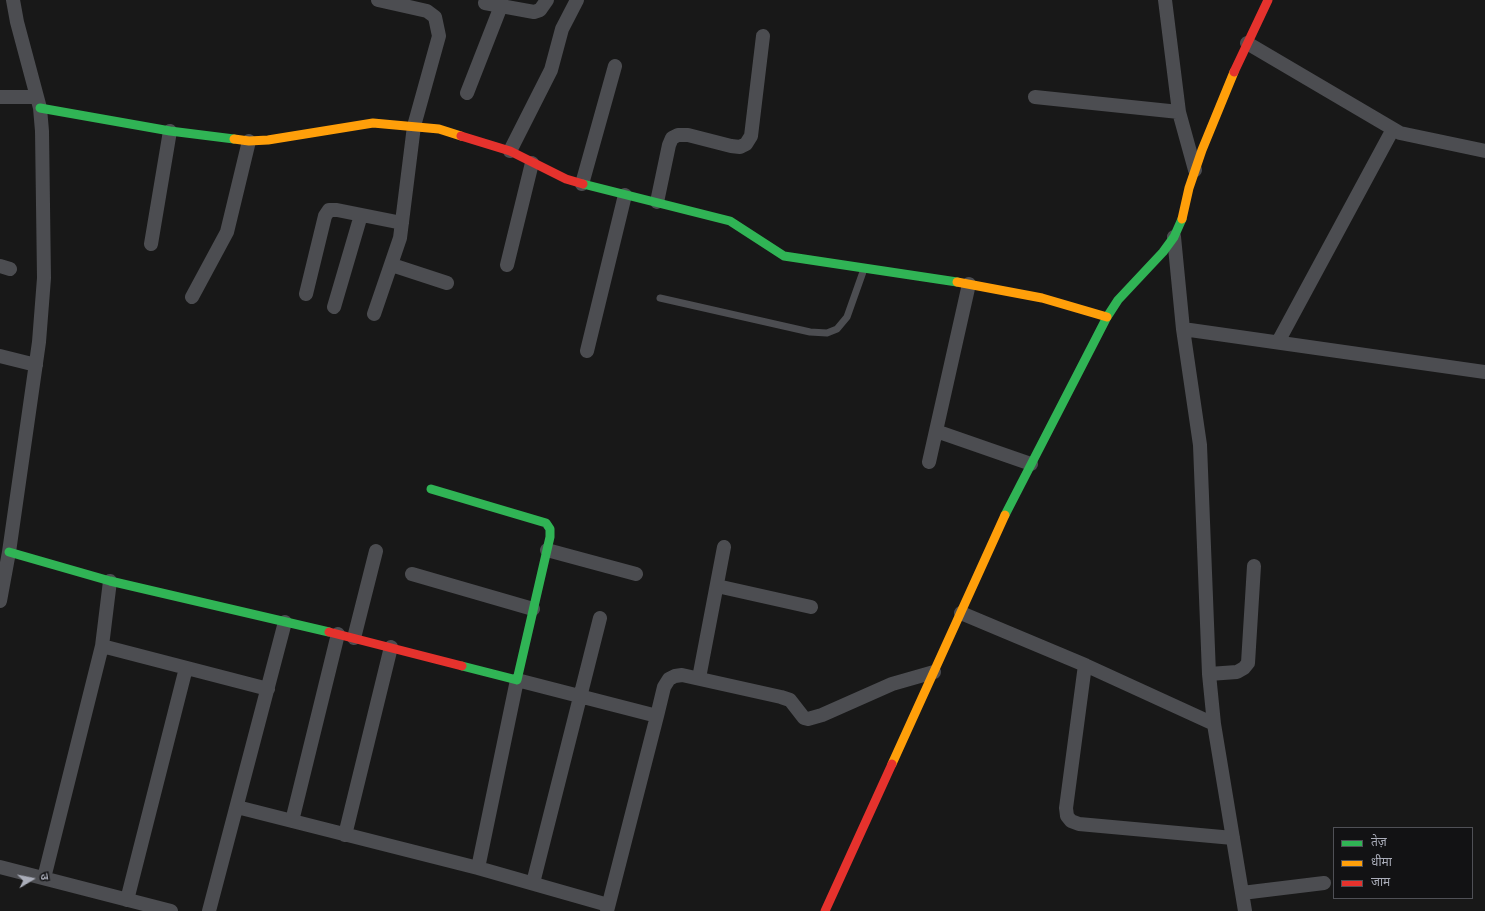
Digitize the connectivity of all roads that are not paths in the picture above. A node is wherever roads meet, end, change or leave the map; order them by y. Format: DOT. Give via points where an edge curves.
graph roads {
  1 [pos="13,0"];
  2 [pos="378,0"];
  3 [pos="547,0"];
  4 [pos="577,0"];
  5 [pos="1165,0"];
  6 [pos="1268,0"];
  7 [pos="485,2"];
  8 [pos="501,6"];
  9 [pos="763,36"];
  10 [pos="1247,43"];
  11 [pos="615,66"];
  12 [pos="467,93"];
  13 [pos="0,97"];
  14 [pos="1035,97"];
  15 [pos="38,102"];
  16 [pos="1180,112"];
  17 [pos="414,126"];
  18 [pos="1393,129"];
  19 [pos="170,131"];
  20 [pos="249,141"];
  21 [pos="510,151"];
  22 [pos="1485,151"];
  23 [pos="532,162"];
  24 [pos="1195,170"];
  25 [pos="582,184"];
  26 [pos="625,195"];
  27 [pos="657,202"];
  28 [pos="361,215"];
  29 [pos="402,224"];
  30 [pos="1174,237"];
  31 [pos="151,244"];
  32 [pos="392,264"];
  33 [pos="507,265"];
  34 [pos="864,269"];
  35 [pos="447,283"];
  36 [pos="969,284"];
  37 [pos="306,294"];
  38 [pos="192,297"];
  39 [pos="660,298"];
  40 [pos="334,307"];
  41 [pos="374,314"];
  42 [pos="1107,317"];
  43 [pos="1183,329"];
  44 [pos="1278,342"];
  45 [pos="587,351"];
  46 [pos="0,356"];
  47 [pos="36,365"];
  48 [pos="1485,372"];
  49 [pos="936,431"];
  50 [pos="929,462"];
  51 [pos="1031,464"];
  52 [pos="431,489"];
  53 [pos="724,547"];
  54 [pos="547,550"];
  55 [pos="10,552"];
  56 [pos="376,552"];
  57 [pos="1254,566"];
  58 [pos="412,574"];
  59 [pos="636,574"];
  60 [pos="110,581"];
  61 [pos="717,586"];
  62 [pos="0,601"];
  63 [pos="810,607"];
  64 [pos="534,609"];
  65 [pos="961,613"];
  66 [pos="600,618"];
  67 [pos="286,622"];
  68 [pos="338,634"];
  69 [pos="354,638"];
  70 [pos="102,646"];
  71 [pos="391,647"];
  72 [pos="1085,664"];
  73 [pos="186,668"];
  74 [pos="934,672"];
  75 [pos="1209,674"];
  76 [pos="699,678"];
  77 [pos="517,680"];
  78 [pos="268,689"];
  79 [pos="580,697"];
  80 [pos="657,716"];
  81 [pos="1214,724"];
  82 [pos="237,807"];
  83 [pos="292,821"];
  84 [pos="345,835"];
  85 [pos="1233,838"];
  86 [pos="0,867"];
  87 [pos="478,868"];
  88 [pos="44,878"];
  89 [pos="533,883"];
  90 [pos="1324,884"];
  91 [pos="1242,893"];
  92 [pos="127,900"];
  93 [pos="607,908"];
  94 [pos="171,911"];
  95 [pos="209,911"];
  96 [pos="825,911"];
  97 [pos="1245,911"];
  1 -- 15 [label="street"];
  2 -- 17 [label="street" via="428,12 435,17 438,26 439,36"];
  3 -- 8 [label="street" via="540,10 534,12"];
  4 -- 21 [label="street" via="562,29 551,70"];
  5 -- 16 [label="street"];
  6 -- 10 [label="street"];
  7 -- 8 [label="street"];
  8 -- 12 [label="street"];
  9 -- 27 [label="street" via="751,136 746,144 740,147 731,146 688,135 672,138"];
  10 -- 18 [label="street"];
  10 -- 24 [label="street"];
  11 -- 25 [label="street"];
  13 -- 15 [label="street"];
  14 -- 16 [label="street"];
  15 -- 19 [label="street"];
  15 -- 47 [label="street" via="42,131 44,278"];
  16 -- 24 [label="street"];
  17 -- 20 [label="street" via="373,123"];
  17 -- 21 [label="street" via="439,129"];
  17 -- 29 [label="street"];
  18 -- 22 [label="street" via="1415,137"];
  18 -- 44 [label="street"];
  19 -- 20 [label="street"];
  19 -- 31 [label="street"];
  20 -- 38 [label="street" via="227,232"];
  21 -- 23 [label="street"];
  23 -- 25 [label="street"];
  23 -- 33 [label="street"];
  24 -- 30 [label="street"];
  25 -- 26 [label="street"];
  26 -- 27 [label="street"];
  26 -- 45 [label="street"];
  27 -- 34 [label="street" via="730,221 784,256"];
  28 -- 29 [label="street"];
  28 -- 37 [label="street" via="329,210 325,216"];
  28 -- 40 [label="street"];
  29 -- 32 [label="street"];
  30 -- 42 [label="street" via="1118,300"];
  30 -- 43 [label="street"];
  32 -- 35 [label="street"];
  32 -- 41 [label="street"];
  34 -- 36 [label="street"];
  34 -- 39 [label="lane" via="847,317 837,329 827,333 810,332"];
  36 -- 42 [label="street" via="1042,298"];
  36 -- 49 [label="street"];
  42 -- 51 [label="street"];
  43 -- 44 [label="street"];
  43 -- 75 [label="street" via="1200,445"];
  44 -- 48 [label="street"];
  46 -- 47 [label="street"];
  47 -- 55 [label="street"];
  49 -- 50 [label="street"];
  49 -- 51 [label="street"];
  51 -- 65 [label="street"];
  52 -- 54 [label="street" via="546,523 550,529"];
  53 -- 61 [label="street"];
  54 -- 59 [label="street"];
  54 -- 64 [label="street"];
  55 -- 60 [label="street"];
  55 -- 62 [label="street"];
  56 -- 69 [label="street"];
  57 -- 75 [label="street" via="1248,663 1237,672"];
  58 -- 64 [label="street"];
  60 -- 67 [label="street"];
  60 -- 70 [label="street"];
  61 -- 63 [label="street"];
  61 -- 76 [label="street"];
  64 -- 77 [label="street"];
  65 -- 72 [label="street"];
  65 -- 74 [label="street"];
  66 -- 79 [label="street"];
  67 -- 68 [label="street"];
  67 -- 78 [label="street"];
  68 -- 69 [label="street"];
  68 -- 83 [label="street"];
  69 -- 71 [label="street"];
  70 -- 73 [label="street"];
  70 -- 88 [label="street"];
  71 -- 77 [label="street"];
  71 -- 84 [label="street"];
  72 -- 81 [label="street"];
  72 -- 85 [label="street" via="1066,808 1071,821 1079,824"];
  73 -- 78 [label="street"];
  73 -- 92 [label="street"];
  74 -- 76 [label="street" via="892,684 822,716 808,719 804,718 790,700"];
  74 -- 96 [label="street"];
  75 -- 81 [label="street"];
  76 -- 80 [label="street" via="682,675 669,679 664,687"];
  77 -- 79 [label="street"];
  77 -- 87 [label="street"];
  78 -- 82 [label="street"];
  79 -- 80 [label="street"];
  79 -- 89 [label="street"];
  80 -- 93 [label="street"];
  81 -- 85 [label="street"];
  82 -- 83 [label="street"];
  82 -- 95 [label="street"];
  83 -- 84 [label="street"];
  84 -- 87 [label="street"];
  85 -- 91 [label="street"];
  86 -- 88 [label="street"];
  87 -- 89 [label="street"];
  88 -- 92 [label="street"];
  89 -- 93 [label="street"];
  90 -- 91 [label="street"];
  91 -- 97 [label="street"];
  92 -- 94 [label="street"];
}
